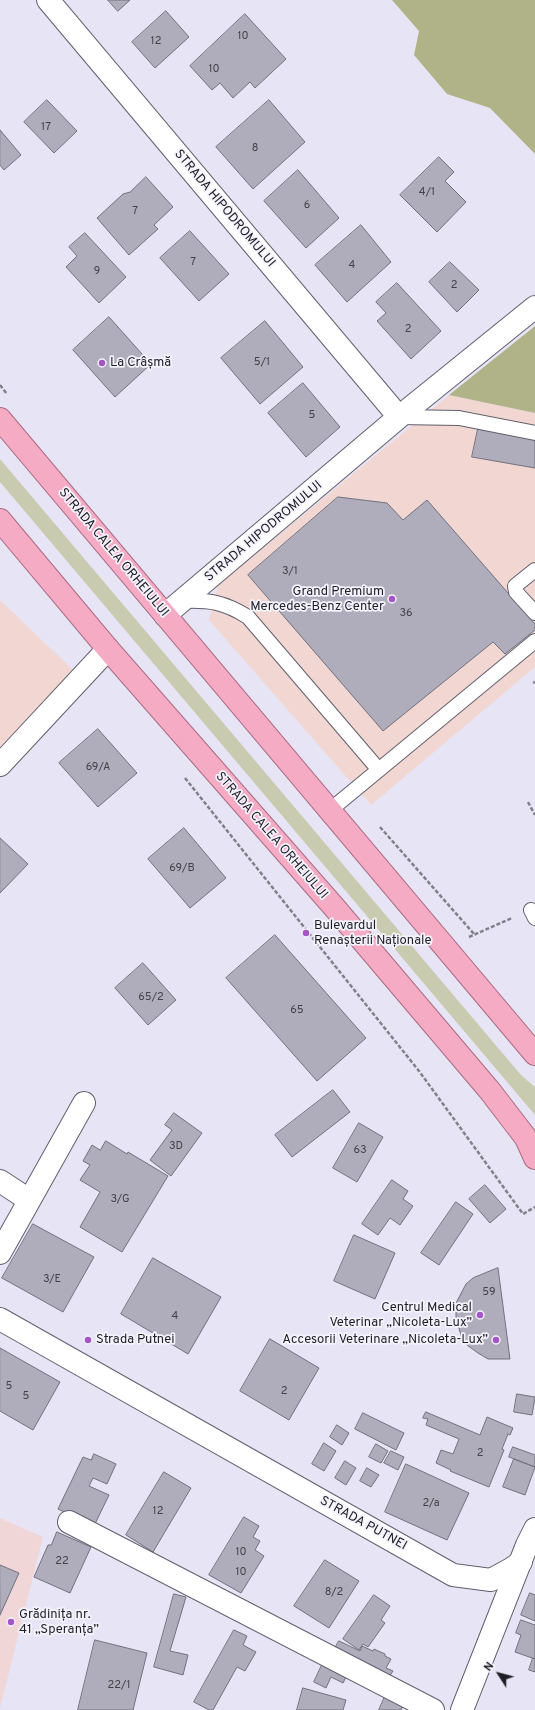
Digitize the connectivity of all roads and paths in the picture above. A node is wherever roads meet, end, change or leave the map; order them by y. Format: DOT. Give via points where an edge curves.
graph roads {
  1 [pos="48,0"];
  2 [pos="535,307"];
  3 [pos="399,417"];
  4 [pos="0,419"];
  5 [pos="535,433"];
  6 [pos="0,520"];
  7 [pos="535,570"];
  8 [pos="183,601"];
  9 [pos="535,613"];
  10 [pos="165,615"];
  11 [pos="535,641"];
  12 [pos="108,649"];
  13 [pos="0,765"];
  14 [pos="379,770"];
  15 [pos="181,774"];
  16 [pos="528,802"];
  17 [pos="329,811"];
  18 [pos="535,815"];
  19 [pos="533,914"];
  20 [pos="447,950"];
  21 [pos="535,1054"];
  22 [pos="84,1103"];
  23 [pos="535,1158"];
  24 [pos="0,1181"];
  25 [pos="29,1200"];
  26 [pos="535,1207"];
  27 [pos="0,1253"];
  28 [pos="0,1319"];
  29 [pos="70,1522"];
  30 [pos="535,1529"];
  31 [pos="521,1562"];
  32 [pos="433,1710"];
  33 [pos="462,1710"];
  1 -- 3 [label="street, STRADA HIPODROMULUI"];
  2 -- 3 [label="street, STRADA HIPODROMULUI"];
  3 -- 5 [label="lane" via="459,418"];
  3 -- 8 [label="street, STRADA HIPODROMULUI"];
  4 -- 10 [label="highway, STRADA CALEA ORHEIULUI"];
  6 -- 12 [label="highway, STRADA CALEA ORHEIULUI"];
  7 -- 9 [label="lane" via="516,586 516,592"];
  8 -- 10 [label="street, STRADA HIPODROMULUI"];
  8 -- 14 [label="lane" via="206,600 227,606 248,617"];
  10 -- 17 [label="highway, STRADA CALEA ORHEIULUI"];
  11 -- 14 [label="lane"];
  12 -- 13 [label="street"];
  12 -- 23 [label="highway, STRADA CALEA ORHEIULUI" via="334,907 490,1091 526,1138"];
  14 -- 17 [label="lane"];
  15 -- 26 [label="path" via="419,1071 524,1214"];
  16 -- 18 [label="path"];
  17 -- 20 [label="highway, STRADA CALEA ORHEIULUI"];
  19 -- 20 [label="path" via="474,934"];
  20 -- 21 [label="highway, STRADA CALEA ORHEIULUI"];
  22 -- 25 [label="street"];
  24 -- 25 [label="street"];
  25 -- 27 [label="street"];
  28 -- 31 [label="street, STRADA PUTNEI" via="453,1575 492,1580"];
  29 -- 32 [label="street"];
  30 -- 31 [label="street"];
  31 -- 33 [label="street"];
}
